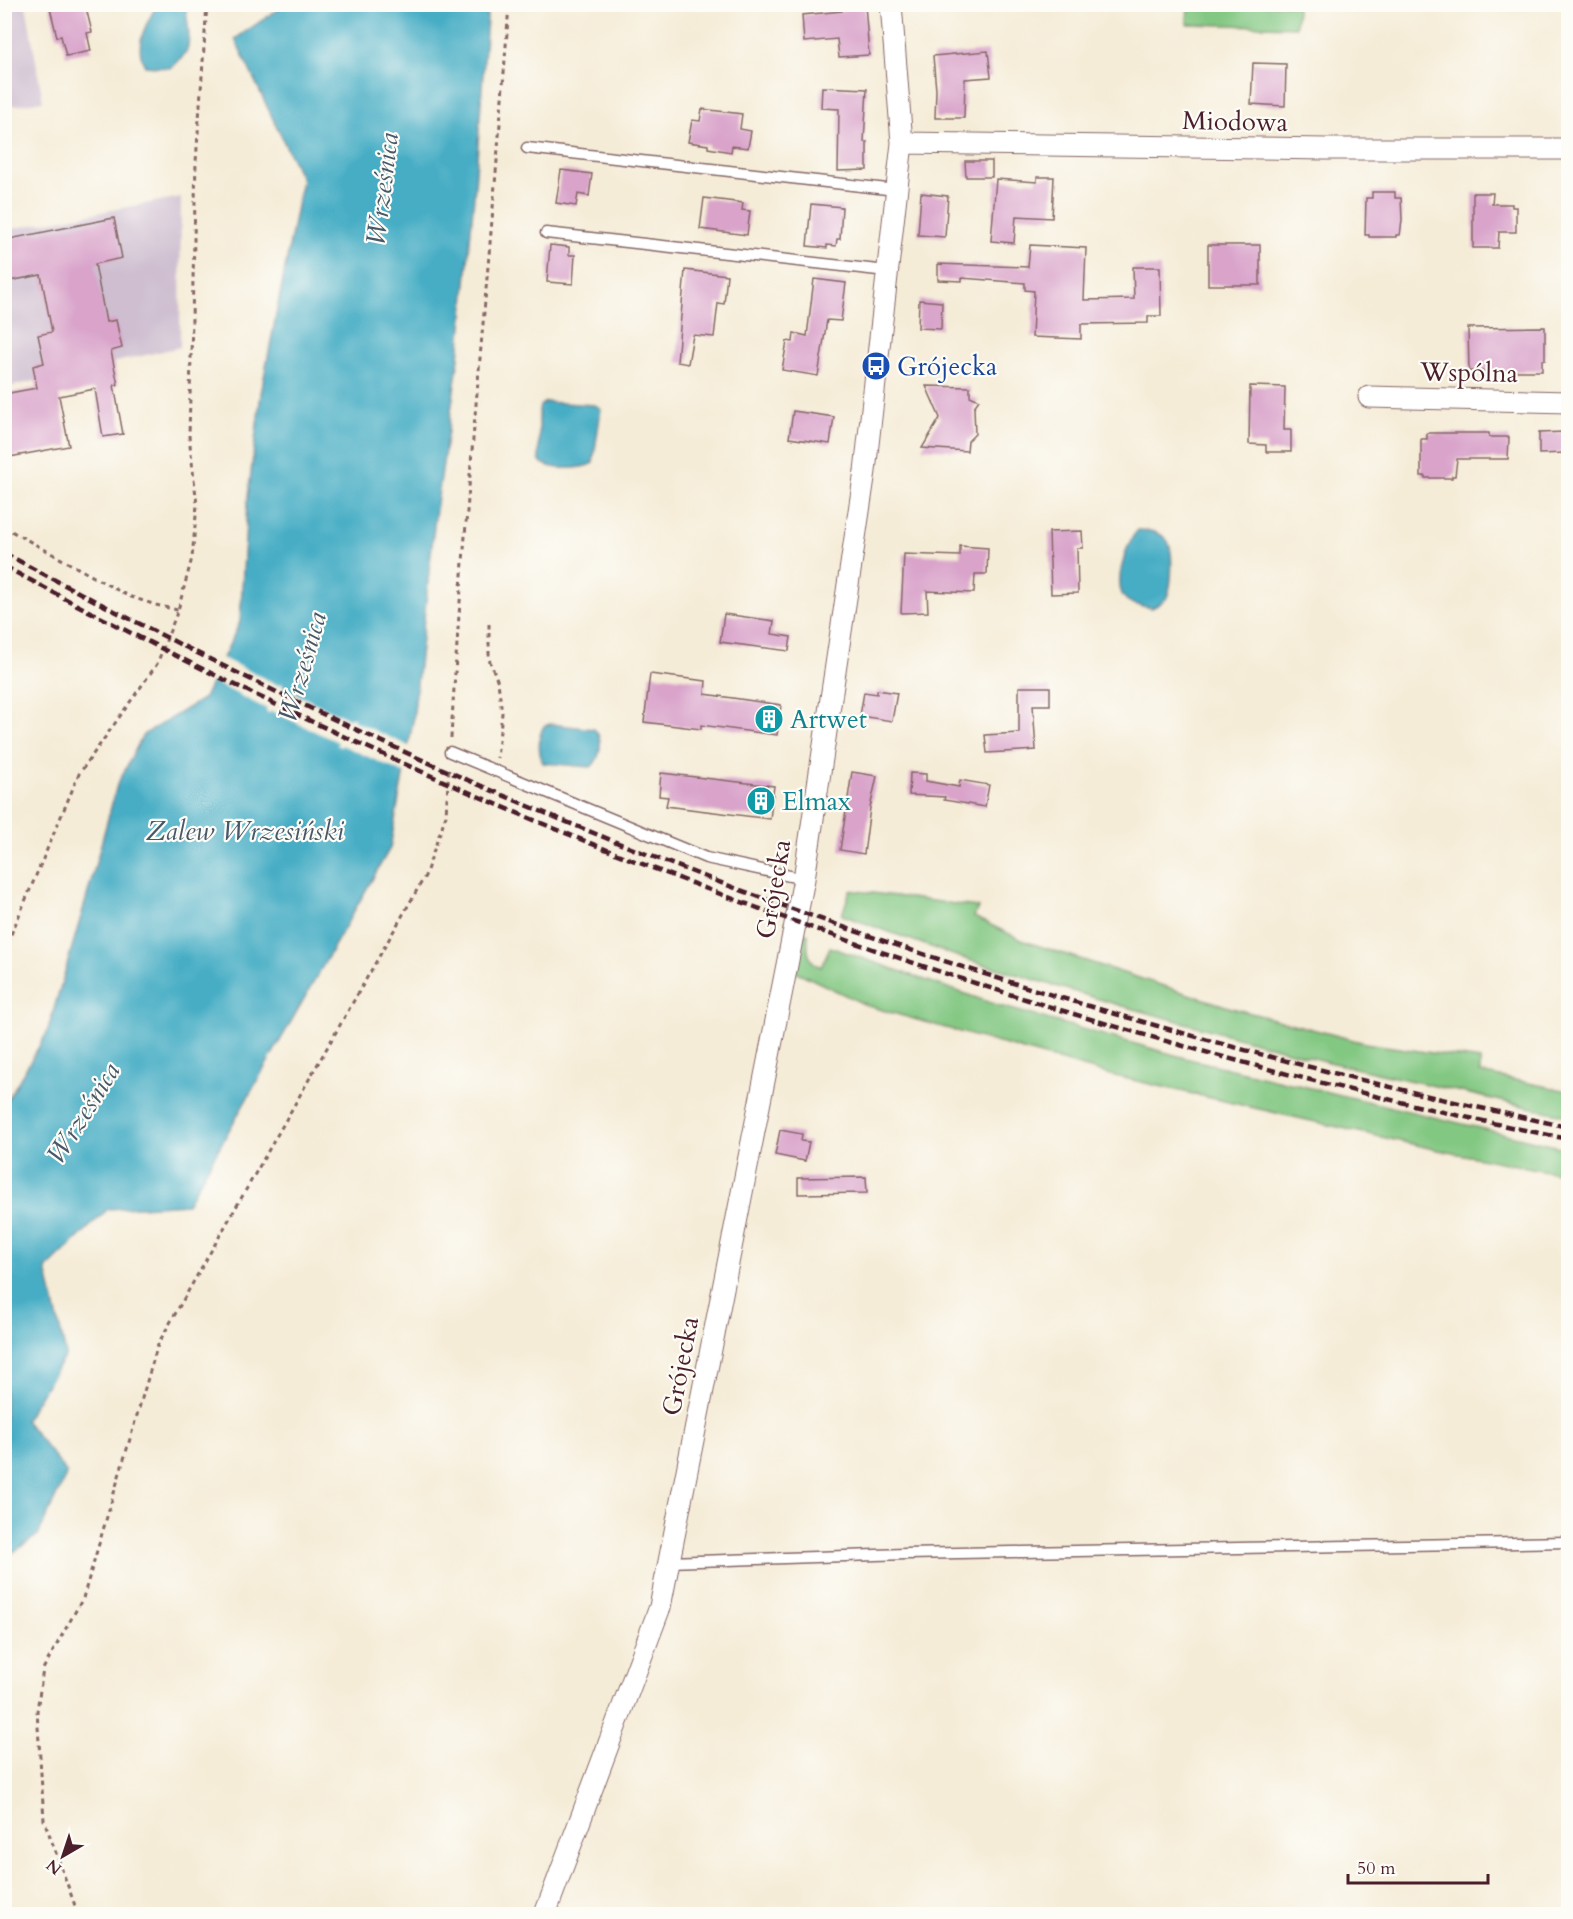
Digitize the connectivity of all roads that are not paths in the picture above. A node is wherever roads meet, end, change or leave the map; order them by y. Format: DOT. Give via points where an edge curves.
graph roads {
  1 [pos="891,4"];
  2 [pos="902,143"];
  3 [pos="527,148"];
  4 [pos="1569,149"];
  5 [pos="896,190"];
  6 [pos="546,232"];
  7 [pos="887,271"];
  8 [pos="1369,397"];
  9 [pos="1569,402"];
  10 [pos="450,752"];
  11 [pos="804,879"];
  12 [pos="1569,1542"];
  13 [pos="669,1562"];
  14 [pos="545,1914"];
  1 -- 2 [label="street, Grójecka"];
  2 -- 4 [label="street, Miodowa"];
  2 -- 5 [label="street, Grójecka"];
  3 -- 5 [label="lane"];
  5 -- 7 [label="street, Grójecka"];
  6 -- 7 [label="lane"];
  7 -- 11 [label="street, Grójecka" via="865,471"];
  8 -- 9 [label="street, Wspólna"];
  10 -- 11 [label="lane" via="706,858"];
  11 -- 13 [label="street, Grójecka"];
  12 -- 13 [label="lane"];
  13 -- 14 [label="street, Grójecka" via="660,1606"];
}
